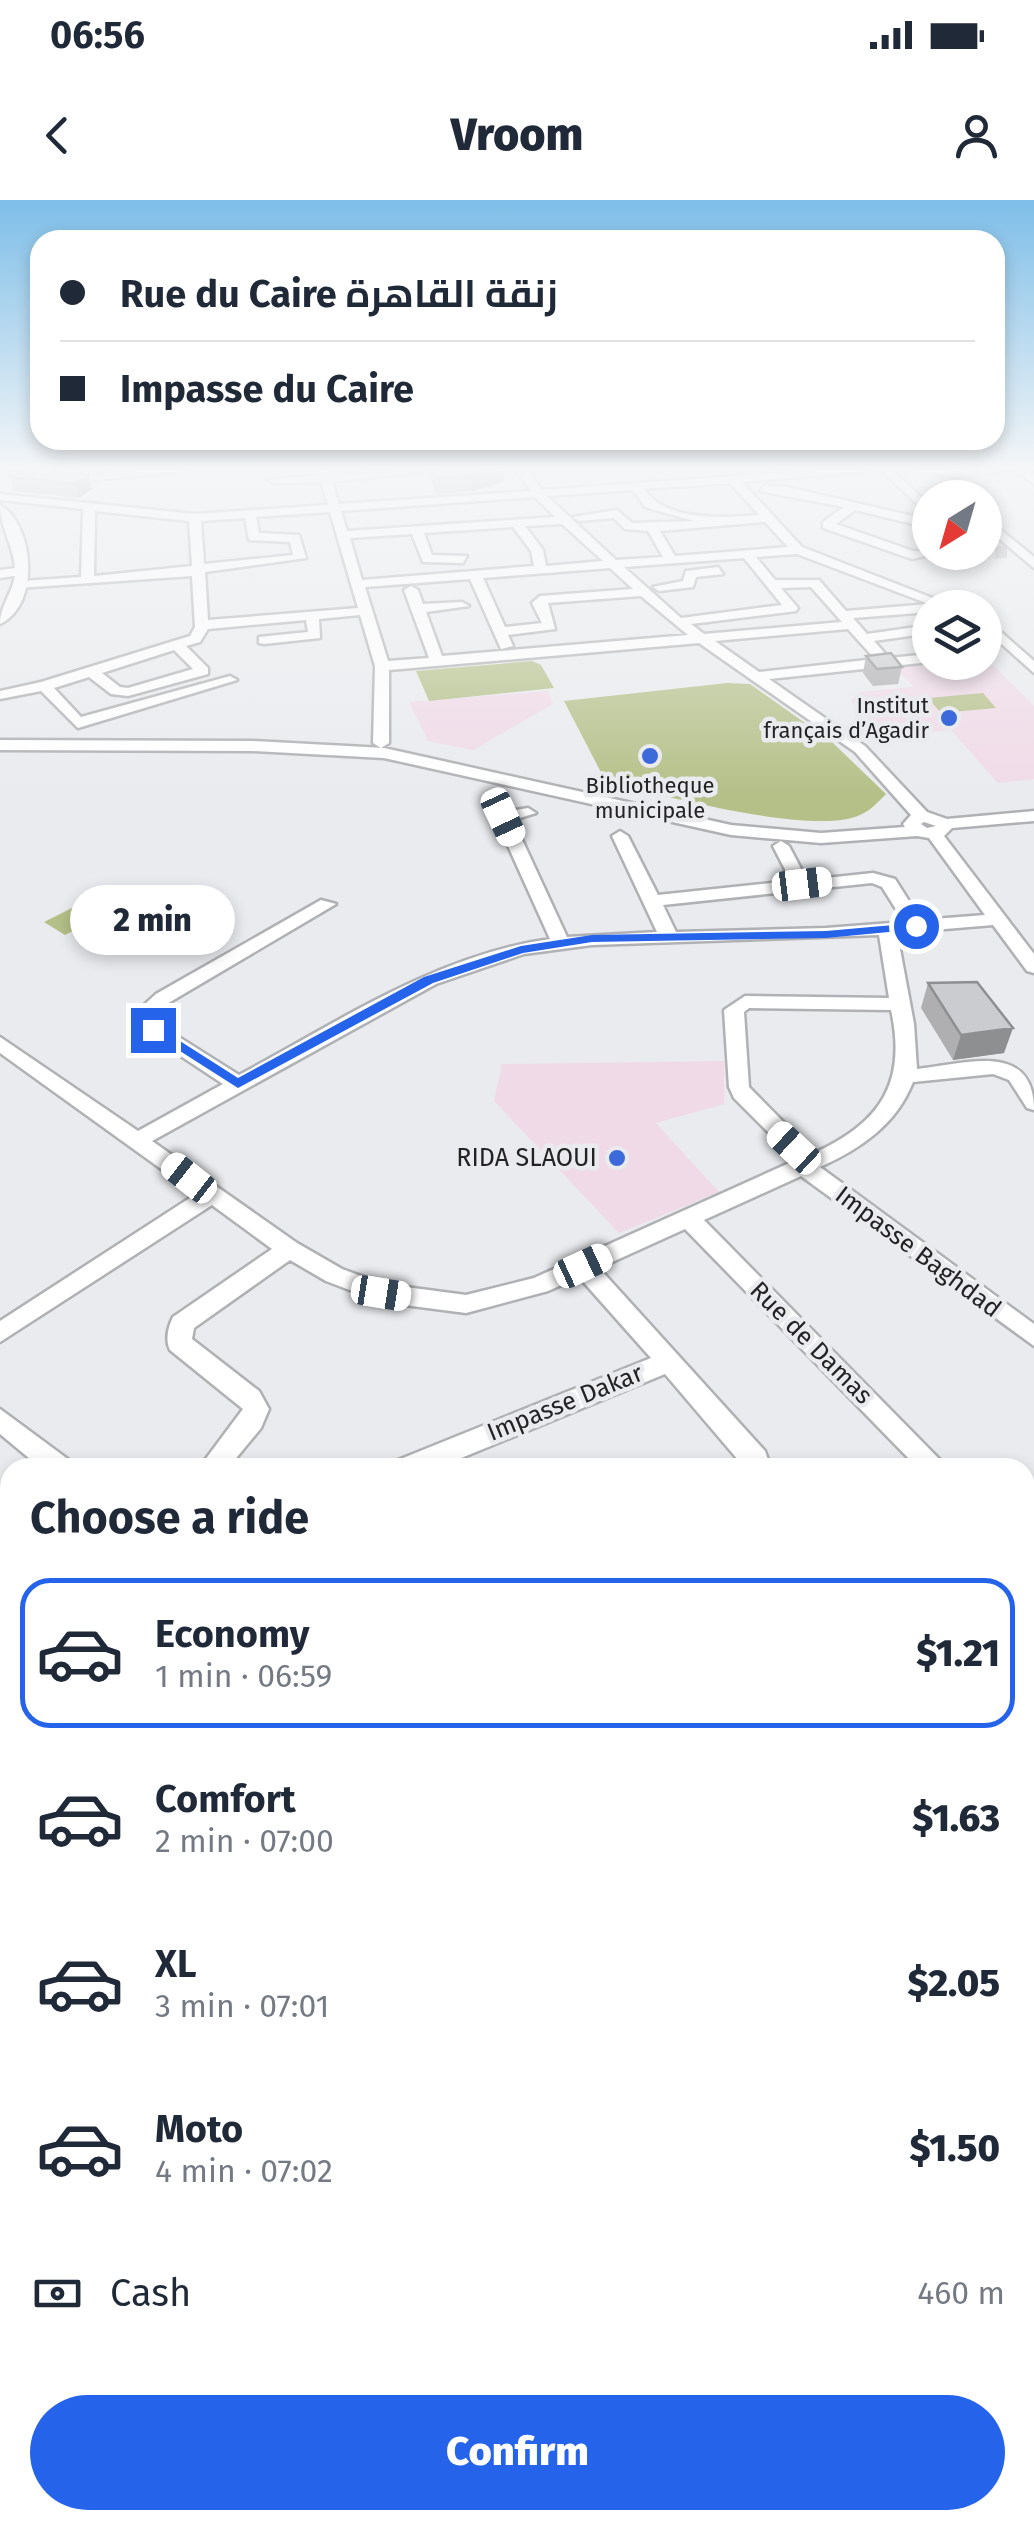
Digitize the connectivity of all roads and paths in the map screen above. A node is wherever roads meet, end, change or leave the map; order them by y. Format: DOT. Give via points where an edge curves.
graph roads {
  1 [pos="12,579"];
  2 [pos="12,579"];
  3 [pos="55,579"];
  4 [pos="101,579"];
  5 [pos="197,579"];
  6 [pos="355,579"];
  7 [pos="426,579"];
  8 [pos="477,579"];
  9 [pos="633,579"];
  10 [pos="691,579"];
  11 [pos="767,579"];
  12 [pos="876,579"];
  13 [pos="87,580"];
  14 [pos="584,583"];
  15 [pos="356,584"];
  16 [pos="772,584"];
  17 [pos="411,590"];
  18 [pos="649,590"];
  19 [pos="912,592"];
  20 [pos="462,606"];
  21 [pos="0,608"];
  22 [pos="418,608"];
  23 [pos="365,611"];
  24 [pos="912,611"];
  25 [pos="312,615"];
  26 [pos="0,619"];
  27 [pos="261,620"];
  28 [pos="847,620"];
  29 [pos="678,622"];
  30 [pos="202,624"];
  31 [pos="500,632"];
  32 [pos="912,632"];
  33 [pos="702,638"];
  34 [pos="866,638"];
  35 [pos="1002,638"];
  36 [pos="264,640"];
  37 [pos="763,642"];
  38 [pos="179,648"];
  39 [pos="1034,649"];
  40 [pos="1016,651"];
  41 [pos="1002,652"];
  42 [pos="510,655"];
  43 [pos="825,656"];
  44 [pos="267,657"];
  45 [pos="912,660"];
  46 [pos="438,662"];
  47 [pos="885,662"];
  48 [pos="382,666"];
  49 [pos="1034,669"];
  50 [pos="92,672"];
  51 [pos="757,676"];
  52 [pos="230,680"];
  53 [pos="44,686"];
  54 [pos="4,693"];
  55 [pos="75,730"];
  56 [pos="0,738"];
  57 [pos="381,744"];
  58 [pos="0,746"];
  59 [pos="528,813"];
  60 [pos="1034,816"];
  61 [pos="926,826"];
  62 [pos="620,836"];
  63 [pos="782,846"];
  64 [pos="802,884"];
  65 [pos="652,901"];
  66 [pos="327,904"];
  67 [pos="998,919"];
  68 [pos="916,926"];
  69 [pos="887,929"];
  70 [pos="669,937"];
  71 [pos="560,942"];
  72 [pos="1034,967"];
  73 [pos="900,1004"];
  74 [pos="0,1042"];
  75 [pos="24,1057"];
  76 [pos="0,1069"];
  77 [pos="908,1076"];
  78 [pos="238,1084"];
  79 [pos="1034,1103"];
  80 [pos="139,1139"];
  81 [pos="807,1164"];
  82 [pos="211,1194"];
  83 [pos="688,1218"];
  84 [pos="288,1249"];
  85 [pos="583,1266"];
  86 [pos="0,1333"];
  87 [pos="1034,1337"];
  88 [pos="668,1362"];
  89 [pos="0,1419"];
  90 [pos="48,1458"];
  91 [pos="221,1458"];
  92 [pos="432,1458"];
  93 [pos="755,1458"];
  94 [pos="925,1458"];
  1 -- 21 [label="main road"];
  2 -- 26 [label="main road"];
  3 -- 13 [label="street"];
  4 -- 13 [label="street"];
  5 -- 30 [label="street"];
  6 -- 15 [label="street"];
  7 -- 15 [label="street"];
  8 -- 31 [label="street"];
  9 -- 18 [label="street"];
  10 -- 18 [label="street"];
  11 -- 16 [label="street"];
  12 -- 19 [label="street"];
  14 -- 18 [label="street" via="568,586 570,595"];
  15 -- 23 [label="street"];
  16 -- 28 [label="street" via="814,582"];
  16 -- 29 [label="street" via="790,609"];
  17 -- 22 [label="street"];
  18 -- 29 [label="street"];
  18 -- 31 [label="street" via="545,599 539,603 548,628"];
  20 -- 22 [label="street"];
  22 -- 46 [label="street"];
  23 -- 25 [label="street"];
  23 -- 48 [label="street"];
  24 -- 28 [label="street"];
  25 -- 27 [label="street"];
  25 -- 36 [label="street" via="315,635"];
  27 -- 30 [label="street"];
  27 -- 36 [label="street"];
  28 -- 34 [label="street"];
  28 -- 37 [label="street"];
  29 -- 33 [label="street"];
  30 -- 38 [label="street" via="198,636"];
  31 -- 42 [label="street"];
  32 -- 34 [label="street"];
  33 -- 37 [label="street"];
  33 -- 42 [label="street"];
  33 -- 51 [label="street"];
  34 -- 47 [label="street"];
  35 -- 40 [label="street"];
  36 -- 44 [label="street"];
  37 -- 43 [label="street" via="828,642"];
  38 -- 50 [label="street"];
  38 -- 50 [label="street" via="203,671 128,692"];
  39 -- 40 [label="street"];
  40 -- 41 [label="street"];
  40 -- 49 [label="street"];
  42 -- 46 [label="street"];
  43 -- 47 [label="street"];
  43 -- 51 [label="street"];
  45 -- 47 [label="street"];
  46 -- 48 [label="street"];
  48 -- 57 [label="street"];
  50 -- 53 [label="street"];
  51 -- 61 [label="street" via="860,749"];
  52 -- 55 [label="street"];
  53 -- 54 [label="street"];
  53 -- 55 [label="street"];
  55 -- 56 [label="street"];
  55 -- 57 [label="street"];
  57 -- 61 [label="street" via="735,822 847,831"];
  58 -- 61 [label="street" via="384,753 731,830 821,838"];
  59 -- 71 [label="street" via="503,817"];
  60 -- 61 [label="street"];
  61 -- 67 [label="street"];
  62 -- 65 [label="street"];
  63 -- 64 [label="street"];
  64 -- 65 [label="street"];
  64 -- 68 [label="street" via="882,880"];
  65 -- 70 [label="street"];
  66 -- 78 [label="street" via="144,1014 153,1030"];
  67 -- 68 [label="street"];
  67 -- 72 [label="street"];
  68 -- 69 [label="street"];
  69 -- 70 [label="street"];
  69 -- 73 [label="street"];
  70 -- 71 [label="street"];
  71 -- 78 [label="street" via="429,980"];
  73 -- 77 [label="street"];
  73 -- 81 [label="street" via="746,1002 734,1010 744,1098"];
  74 -- 75 [label="street"];
  75 -- 76 [label="street"];
  75 -- 80 [label="street"];
  77 -- 79 [label="street" via="995,1067 1016,1074"];
  77 -- 81 [label="street" via="891,1111 874,1127"];
  78 -- 80 [label="street"];
  80 -- 82 [label="street"];
  81 -- 83 [label="street"];
  81 -- 87 [label="street, Impasse Baghdad"];
  82 -- 84 [label="street"];
  82 -- 86 [label="street"];
  83 -- 85 [label="street"];
  83 -- 94 [label="street, Rue de Damas"];
  84 -- 85 [label="street" via="381,1293 441,1303 506,1295"];
  84 -- 91 [label="street" via="177,1333 179,1343 250,1398 256,1410"];
  85 -- 88 [label="street"];
  88 -- 92 [label="street, Impasse Dakar"];
  88 -- 93 [label="street"];
  89 -- 90 [label="street"];
}
